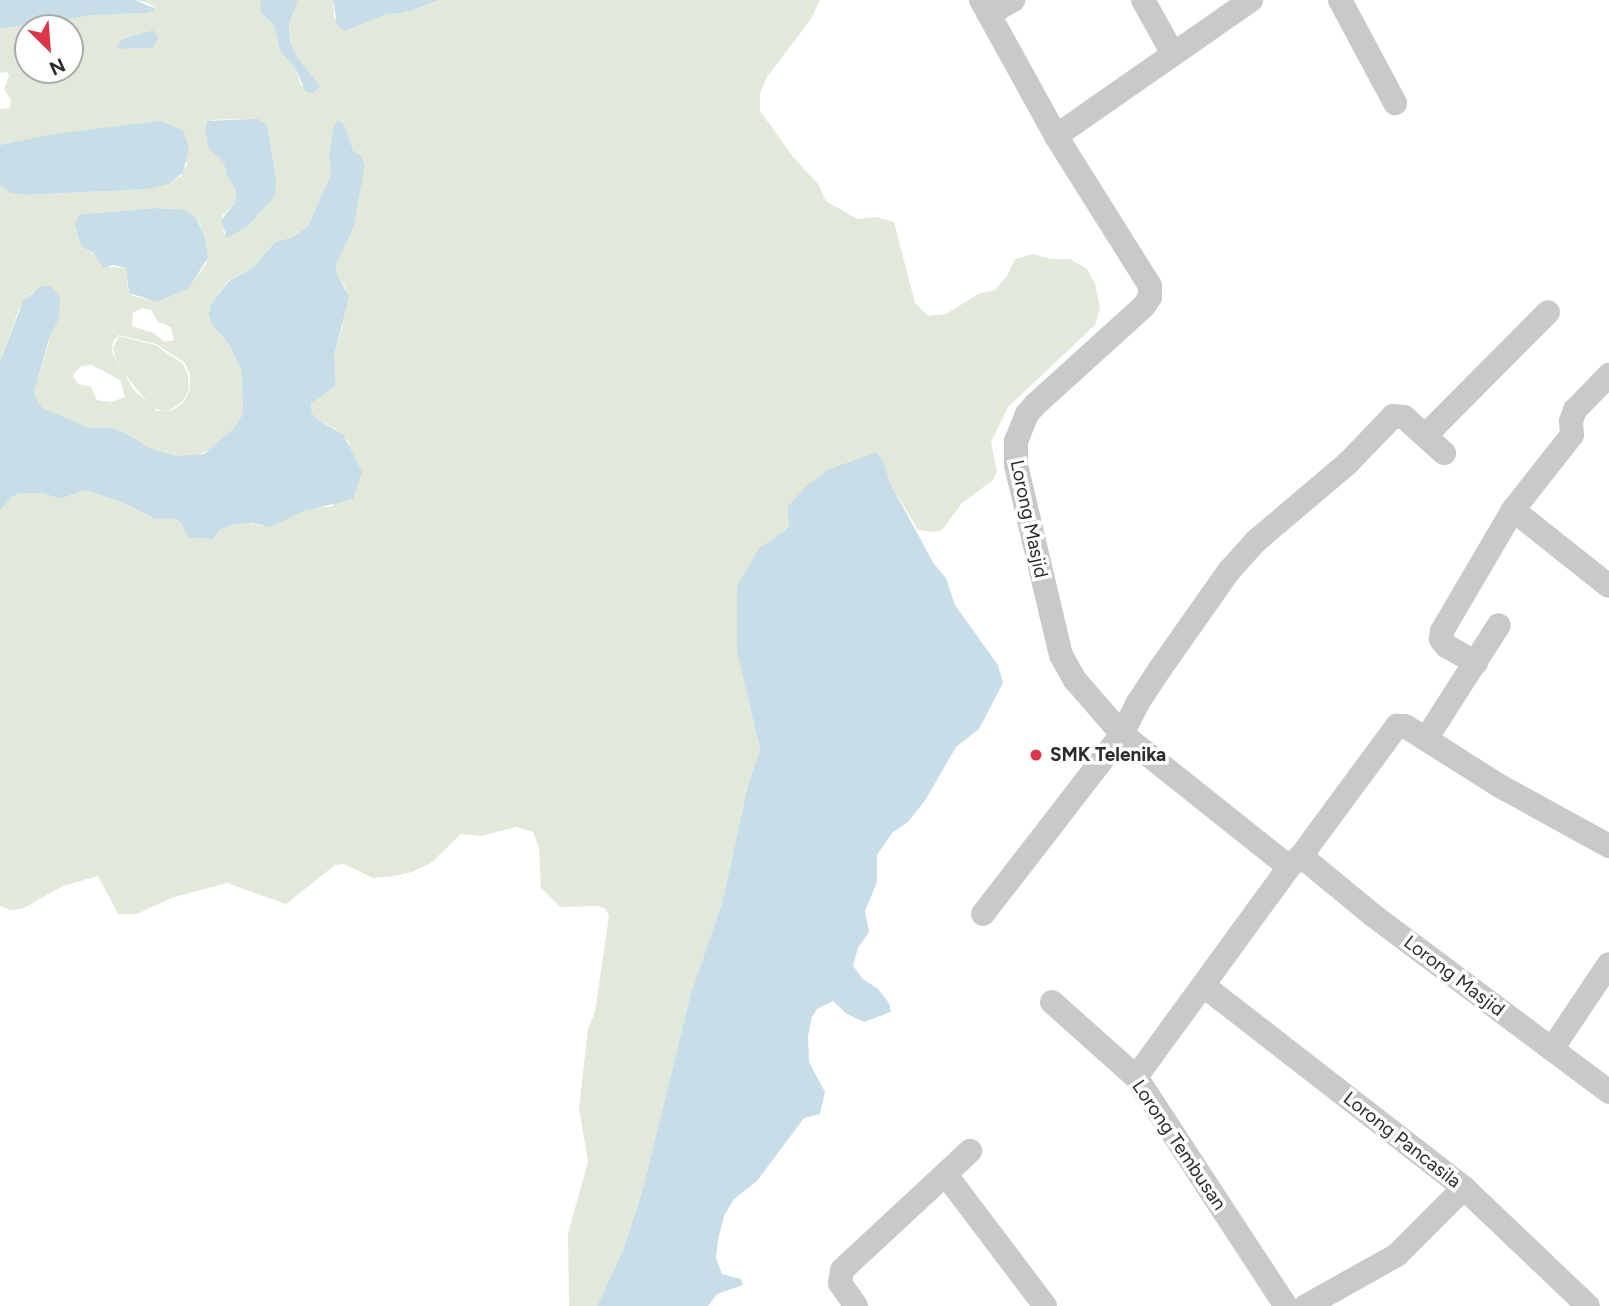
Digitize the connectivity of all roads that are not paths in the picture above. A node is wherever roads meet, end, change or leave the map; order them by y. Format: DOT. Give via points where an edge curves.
graph roads {
  1 [pos="1013,0"];
  2 [pos="1143,0"];
  3 [pos="1251,0"];
  4 [pos="1340,0"];
  5 [pos="985,7"];
  6 [pos="1173,54"];
  7 [pos="1395,103"];
  8 [pos="1056,136"];
  9 [pos="1548,312"];
  10 [pos="1609,375"];
  11 [pos="1426,435"];
  12 [pos="1444,453"];
  13 [pos="1513,510"];
  14 [pos="1609,586"];
  15 [pos="1499,625"];
  16 [pos="1476,663"];
  17 [pos="1122,734"];
  18 [pos="1426,738"];
  19 [pos="1609,846"];
  20 [pos="1295,862"];
  21 [pos="983,914"];
  22 [pos="1609,964"];
  23 [pos="1204,986"];
  24 [pos="1052,1002"];
  25 [pos="1552,1049"];
  26 [pos="1136,1077"];
  27 [pos="1609,1092"];
  28 [pos="970,1151"];
  29 [pos="946,1175"];
  30 [pos="1464,1188"];
  31 [pos="856,1306"];
  32 [pos="1045,1306"];
  33 [pos="1286,1306"];
  34 [pos="1306,1306"];
  35 [pos="1588,1306"];
  1 -- 5 [label="street"];
  2 -- 6 [label="street"];
  3 -- 6 [label="street"];
  4 -- 7 [label="street"];
  5 -- 8 [label="street, Lorong Masjid"];
  6 -- 8 [label="street"];
  8 -- 17 [label="street, Lorong Masjid" via="1147,280 1150,292 1144,306 1027,414 1016,441 1016,465 1061,655 1074,680"];
  9 -- 11 [label="street"];
  10 -- 13 [label="street" via="1576,410 1572,435"];
  11 -- 12 [label="street"];
  11 -- 17 [label="street" via="1404,417 1390,418 1348,463 1256,541 1229,571 1160,669"];
  13 -- 14 [label="street"];
  13 -- 16 [label="street" via="1441,631 1446,646"];
  15 -- 16 [label="street"];
  16 -- 18 [label="street"];
  17 -- 20 [label="street, Lorong Masjid"];
  17 -- 21 [label="street"];
  18 -- 19 [label="street" via="1498,785"];
  18 -- 20 [label="street" via="1397,726"];
  20 -- 23 [label="street"];
  20 -- 25 [label="street, Lorong Masjid"];
  22 -- 25 [label="street"];
  23 -- 26 [label="street"];
  23 -- 30 [label="street, Lorong Pancasila"];
  24 -- 26 [label="street, Lorong Tembusan"];
  25 -- 27 [label="street, Lorong Masjid"];
  26 -- 33 [label="street, Lorong Tembusan"];
  28 -- 29 [label="street"];
  29 -- 31 [label="street" via="842,1270 840,1283"];
  29 -- 32 [label="street"];
  30 -- 34 [label="street" via="1396,1255"];
  30 -- 35 [label="street, Lorong Pancasila"];
}
